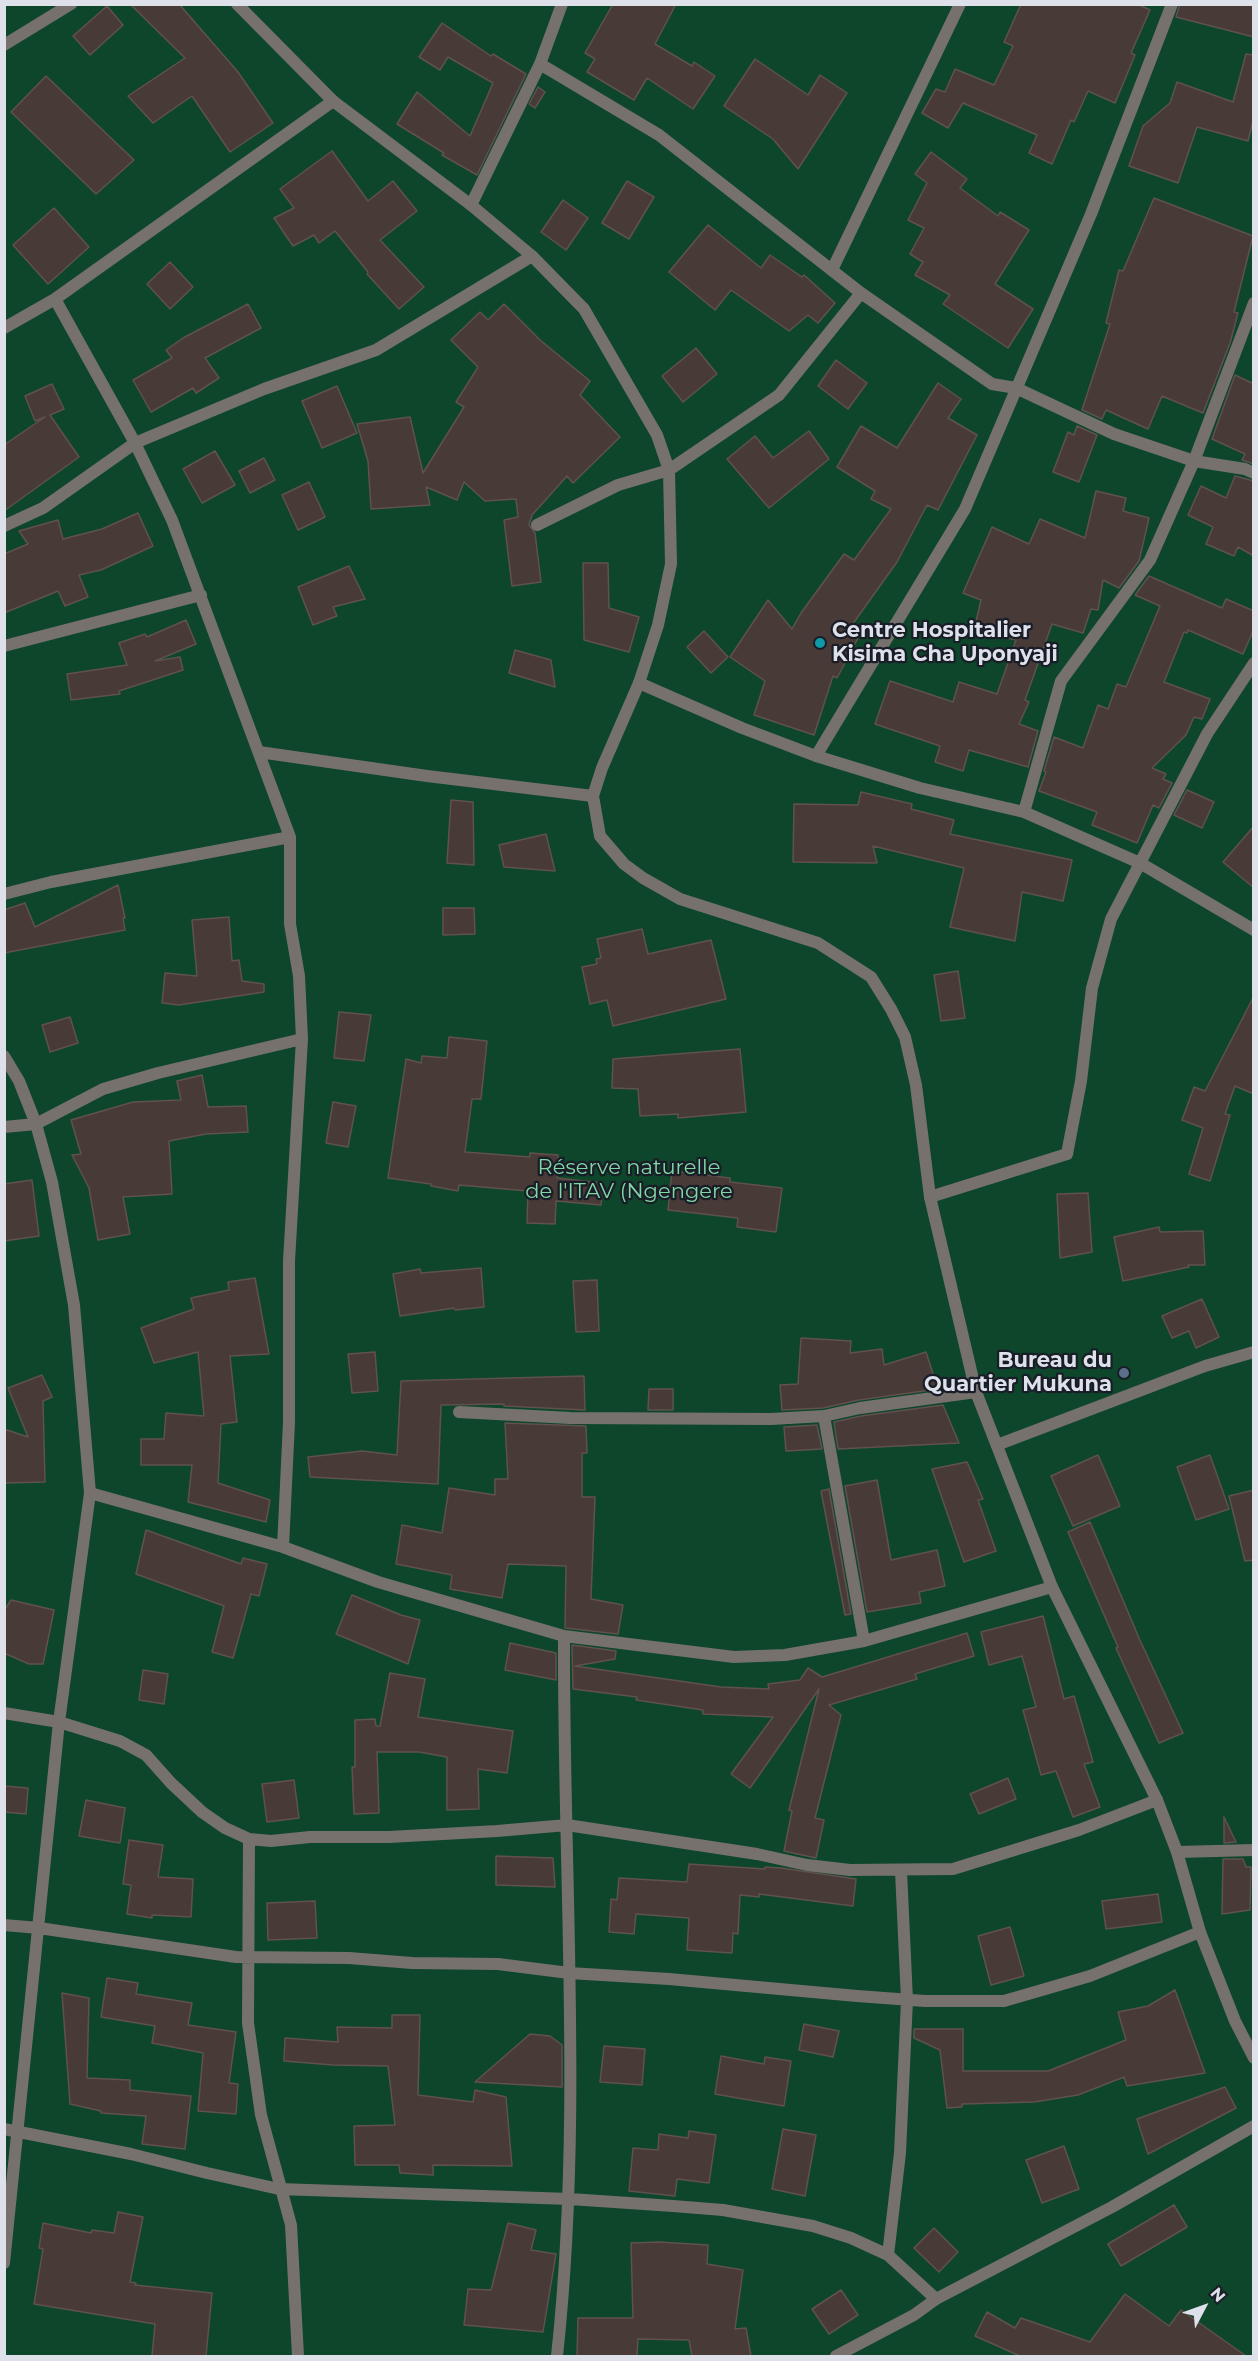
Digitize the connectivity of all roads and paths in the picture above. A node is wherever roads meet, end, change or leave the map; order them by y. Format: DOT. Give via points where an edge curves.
graph roads {
  1 [pos="71,4"];
  2 [pos="237,4"];
  3 [pos="562,4"];
  4 [pos="960,4"];
  5 [pos="1172,4"];
  6 [pos="4,45"];
  7 [pos="540,64"];
  8 [pos="333,101"];
  9 [pos="471,205"];
  10 [pos="532,256"];
  11 [pos="832,270"];
  12 [pos="861,292"];
  13 [pos="55,299"];
  14 [pos="1254,303"];
  15 [pos="4,328"];
  16 [pos="1017,388"];
  17 [pos="135,443"];
  18 [pos="1194,461"];
  19 [pos="669,470"];
  20 [pos="1254,473"];
  21 [pos="537,525"];
  22 [pos="4,526"];
  23 [pos="201,596"];
  24 [pos="4,646"];
  25 [pos="1254,663"];
  26 [pos="639,683"];
  27 [pos="259,752"];
  28 [pos="816,756"];
  29 [pos="593,796"];
  30 [pos="1024,812"];
  31 [pos="290,837"];
  32 [pos="1140,863"];
  33 [pos="4,894"];
  34 [pos="1254,930"];
  35 [pos="302,1039"];
  36 [pos="4,1056"];
  37 [pos="36,1124"];
  38 [pos="4,1126"];
  39 [pos="930,1197"];
  40 [pos="1254,1352"];
  41 [pos="976,1392"];
  42 [pos="459,1412"];
  43 [pos="825,1416"];
  44 [pos="997,1445"];
  45 [pos="90,1494"];
  46 [pos="283,1547"];
  47 [pos="1052,1587"];
  48 [pos="564,1636"];
  49 [pos="864,1641"];
  50 [pos="4,1713"];
  51 [pos="59,1722"];
  52 [pos="1157,1800"];
  53 [pos="567,1825"];
  54 [pos="249,1839"];
  55 [pos="1254,1850"];
  56 [pos="1177,1852"];
  57 [pos="901,1871"];
  58 [pos="4,1925"];
  59 [pos="39,1928"];
  60 [pos="1200,1932"];
  61 [pos="248,1957"];
  62 [pos="569,1973"];
  63 [pos="907,2000"];
  64 [pos="1254,2058"];
  65 [pos="1254,2126"];
  66 [pos="4,2129"];
  67 [pos="19,2132"];
  68 [pos="279,2189"];
  69 [pos="570,2199"];
  70 [pos="888,2255"];
  71 [pos="4,2263"];
  72 [pos="936,2299"];
  73 [pos="298,2356"];
  74 [pos="557,2356"];
  75 [pos="836,2356"];
  1 -- 6 [label="street"];
  2 -- 8 [label="street"];
  3 -- 7 [label="street"];
  4 -- 11 [label="street"];
  5 -- 16 [label="street" via="1091,214"];
  7 -- 9 [label="street"];
  7 -- 11 [label="street" via="659,135"];
  8 -- 9 [label="street"];
  8 -- 13 [label="street"];
  9 -- 10 [label="street"];
  10 -- 17 [label="street" via="376,350 264,388"];
  10 -- 19 [label="street" via="584,309 657,435"];
  11 -- 12 [label="street"];
  12 -- 16 [label="street" via="992,384"];
  12 -- 19 [label="street" via="779,395"];
  13 -- 15 [label="street"];
  13 -- 17 [label="street"];
  14 -- 18 [label="street"];
  16 -- 18 [label="street" via="1114,434"];
  16 -- 28 [label="street" via="965,509"];
  17 -- 22 [label="street" via="44,508"];
  17 -- 23 [label="street" via="172,520"];
  18 -- 20 [label="street"];
  18 -- 30 [label="street" via="1150,560 1061,681"];
  19 -- 21 [label="street" via="618,485"];
  19 -- 26 [label="street" via="672,564"];
  23 -- 24 [label="street"];
  23 -- 27 [label="street"];
  25 -- 32 [label="street" via="1207,734"];
  26 -- 28 [label="street"];
  26 -- 29 [label="street"];
  27 -- 29 [label="street"];
  27 -- 31 [label="street"];
  28 -- 30 [label="street" via="920,788"];
  29 -- 39 [label="street" via="600,836 624,864 643,878 680,899 818,943 871,977 905,1037 916,1085"];
  30 -- 32 [label="street"];
  31 -- 33 [label="street"];
  31 -- 35 [label="street" via="290,924 299,976"];
  32 -- 34 [label="street"];
  32 -- 39 [label="street" via="1111,919 1092,988 1067,1154"];
  35 -- 37 [label="street" via="104,1089"];
  35 -- 46 [label="street" via="289,1261 289,1422"];
  36 -- 37 [label="street"];
  37 -- 38 [label="street"];
  37 -- 45 [label="street" via="52,1182 74,1305"];
  39 -- 41 [label="street"];
  40 -- 44 [label="street" via="1205,1366"];
  41 -- 43 [label="street"];
  41 -- 44 [label="street"];
  42 -- 43 [label="street" via="570,1418"];
  43 -- 49 [label="street"];
  44 -- 47 [label="street"];
  45 -- 46 [label="street"];
  45 -- 51 [label="street"];
  46 -- 48 [label="street" via="378,1582"];
  47 -- 49 [label="street"];
  47 -- 52 [label="street"];
  48 -- 49 [label="street" via="734,1657 785,1655"];
  48 -- 53 [label="street"];
  50 -- 51 [label="street"];
  51 -- 54 [label="street" via="120,1741 146,1755 202,1812"];
  51 -- 59 [label="street"];
  52 -- 56 [label="street"];
  52 -- 57 [label="street" via="1079,1830 953,1869"];
  53 -- 54 [label="street" via="389,1837"];
  53 -- 57 [label="street" via="807,1865"];
  53 -- 62 [label="street"];
  54 -- 61 [label="street"];
  55 -- 56 [label="street"];
  56 -- 60 [label="street"];
  57 -- 63 [label="street"];
  58 -- 59 [label="street"];
  59 -- 61 [label="street"];
  59 -- 67 [label="street"];
  60 -- 63 [label="street" via="1090,1976 1004,2001"];
  60 -- 64 [label="street"];
  61 -- 62 [label="street" via="498,1964"];
  61 -- 68 [label="street" via="250,2034 261,2115"];
  62 -- 63 [label="street"];
  62 -- 69 [label="street"];
  63 -- 70 [label="street" via="900,2153"];
  65 -- 72 [label="street" via="1112,2207"];
  66 -- 67 [label="street"];
  67 -- 68 [label="street"];
  67 -- 71 [label="street"];
  68 -- 69 [label="street"];
  68 -- 73 [label="street" via="291,2225"];
  69 -- 70 [label="street" via="723,2210 813,2226"];
  69 -- 74 [label="street"];
  70 -- 72 [label="street"];
  72 -- 75 [label="street" via="914,2315"];
}
